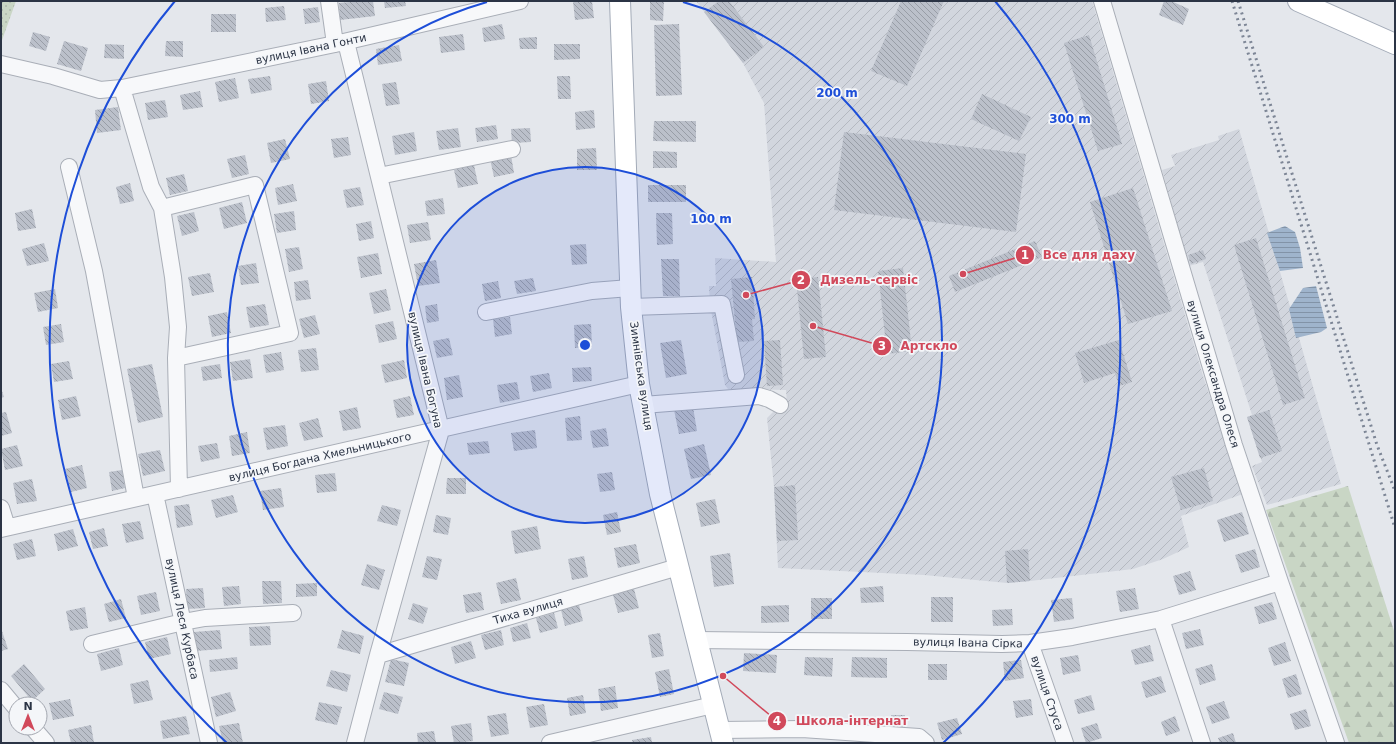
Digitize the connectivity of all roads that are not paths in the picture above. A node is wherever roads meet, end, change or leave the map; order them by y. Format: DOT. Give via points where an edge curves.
graph roads {
  1 [pos="329,1"];
  2 [pos="520,1"];
  3 [pos="620,1"];
  4 [pos="1102,1"];
  5 [pos="1298,1"];
  6 [pos="341,43"];
  7 [pos="1395,44"];
  8 [pos="1,64"];
  9 [pos="122,88"];
  10 [pos="512,149"];
  11 [pos="69,167"];
  12 [pos="379,176"];
  13 [pos="162,208"];
  14 [pos="630,288"];
  15 [pos="631,307"];
  16 [pos="486,312"];
  17 [pos="176,358"];
  18 [pos="736,375"];
  19 [pos="639,384"];
  20 [pos="643,405"];
  21 [pos="780,405"];
  22 [pos="441,430"];
  23 [pos="179,489"];
  24 [pos="155,494"];
  25 [pos="136,498"];
  26 [pos="1,508"];
  27 [pos="4,528"];
  28 [pos="678,566"];
  29 [pos="1280,582"];
  30 [pos="293,612"];
  31 [pos="1161,619"];
  32 [pos="183,622"];
  33 [pos="696,640"];
  34 [pos="1030,643"];
  35 [pos="92,644"];
  36 [pos="378,655"];
  37 [pos="1,690"];
  38 [pos="8,698"];
  39 [pos="713,705"];
  40 [pos="722,736"];
  41 [pos="210,743"];
  42 [pos="355,743"];
  43 [pos="550,743"];
  44 [pos="926,743"];
  45 [pos="1064,743"];
  46 [pos="1202,743"];
  47 [pos="1336,743"];
  1 -- 6 [label="street, вулиця Івана Богуна"];
  2 -- 6 [label="street, вулиця Івана Гонти"];
  3 -- 14 [label="main road, Зимнівська вулиця"];
  4 -- 29 [label="street, вулиця Олександра Олеся" via="1231,446"];
  5 -- 7 [label="main road"];
  6 -- 9 [label="street, вулиця Івана Гонти"];
  6 -- 12 [label="street, вулиця Івана Богуна"];
  8 -- 9 [label="street, вулиця Івана Гонти" via="100,90"];
  9 -- 13 [label="street" via="151,187"];
  10 -- 12 [label="street"];
  11 -- 25 [label="street" via="94,271"];
  12 -- 22 [label="street, вулиця Івана Богуна"];
  13 -- 17 [label="street" via="178,327"];
  13 -- 17 [label="street" via="255,185 290,333"];
  14 -- 15 [label="main road, Зимнівська вулиця"];
  14 -- 16 [label="street" via="592,291"];
  15 -- 18 [label="street" via="722,304"];
  15 -- 19 [label="main road, Зимнівська вулиця"];
  17 -- 23 [label="street"];
  19 -- 20 [label="main road, Зимнівська вулиця"];
  19 -- 22 [label="street, вулиця Богдана Хмельницького"];
  20 -- 21 [label="street" via="759,396"];
  20 -- 28 [label="main road, Зимнівська вулиця" via="660,494"];
  22 -- 23 [label="street, вулиця Богдана Хмельницького"];
  22 -- 36 [label="street, вулиця Івана Богуна"];
  23 -- 24 [label="street, вулиця Богдана Хмельницького"];
  24 -- 25 [label="street, вулиця Богдана Хмельницького"];
  24 -- 32 [label="street, вулиця Леся Курбаса"];
  25 -- 27 [label="street, вулиця Богдана Хмельницького"];
  26 -- 27 [label="street"];
  28 -- 33 [label="main road, Зимнівська вулиця"];
  28 -- 36 [label="street, Тиха вулиця"];
  29 -- 31 [label="street, вулиця Івана Сірка"];
  29 -- 47 [label="street, вулиця Олександра Олеся"];
  30 -- 32 [label="street"];
  31 -- 34 [label="street, вулиця Івана Сірка"];
  31 -- 46 [label="street"];
  32 -- 35 [label="street"];
  32 -- 41 [label="street, вулиця Леся Курбаса"];
  33 -- 34 [label="street, вулиця Івана Сірка"];
  33 -- 39 [label="main road, Зимнівська вулиця"];
  34 -- 45 [label="street, вулиця Стуса"];
  36 -- 42 [label="street, вулиця Івана Богуна"];
  37 -- 38 [label="street"];
  39 -- 40 [label="main road, Зимнівська вулиця"];
  39 -- 43 [label="street"];
  40 -- 44 [label="street" via="802,729 919,738"];
}
